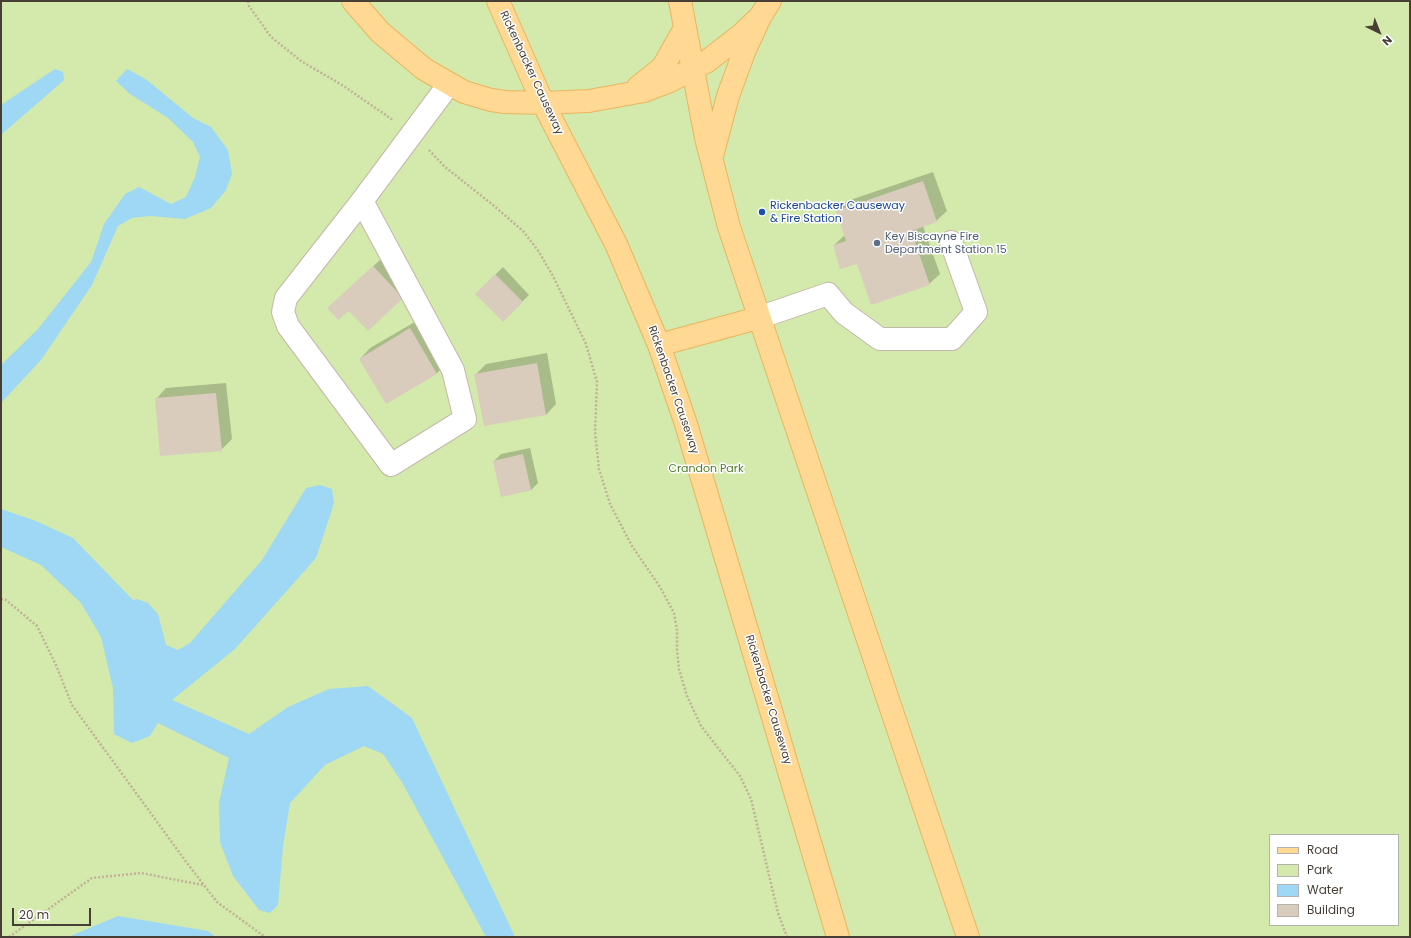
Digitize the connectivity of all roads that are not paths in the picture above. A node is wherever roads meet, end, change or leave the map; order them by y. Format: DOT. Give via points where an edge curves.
graph roads {
  1 [pos="353,1"];
  2 [pos="498,1"];
  3 [pos="680,1"];
  4 [pos="765,9"];
  5 [pos="685,28"];
  6 [pos="693,69"];
  7 [pos="449,84"];
  8 [pos="627,95"];
  9 [pos="543,103"];
  10 [pos="712,158"];
  11 [pos="362,201"];
  12 [pos="951,242"];
  13 [pos="758,318"];
  14 [pos="659,345"];
  15 [pos="838,937"];
  16 [pos="968,937"];
  1 -- 7 [label="main road" via="393,45"];
  2 -- 9 [label="main road, Rickenbacker Causeway"];
  3 -- 5 [label="main road"];
  4 -- 6 [label="main road" via="714,57"];
  4 -- 10 [label="main road" via="744,52 728,96"];
  5 -- 6 [label="main road"];
  5 -- 8 [label="main road" via="663,67"];
  6 -- 8 [label="main road" via="656,87"];
  6 -- 10 [label="main road"];
  7 -- 9 [label="main road" via="464,92 491,100"];
  7 -- 11 [label="lane"];
  8 -- 9 [label="main road" via="589,102"];
  9 -- 14 [label="main road, Rickenbacker Causeway" via="616,244"];
  10 -- 13 [label="main road" via="729,227"];
  11 -- 11 [label="lane" via="286,298 283,312 288,326 391,465 465,419 453,370"];
  12 -- 13 [label="lane" via="976,312 952,339 880,340 844,313 828,294"];
  13 -- 14 [label="main road"];
  13 -- 16 [label="main road"];
  14 -- 15 [label="main road, Rickenbacker Causeway" via="686,424"];
}
